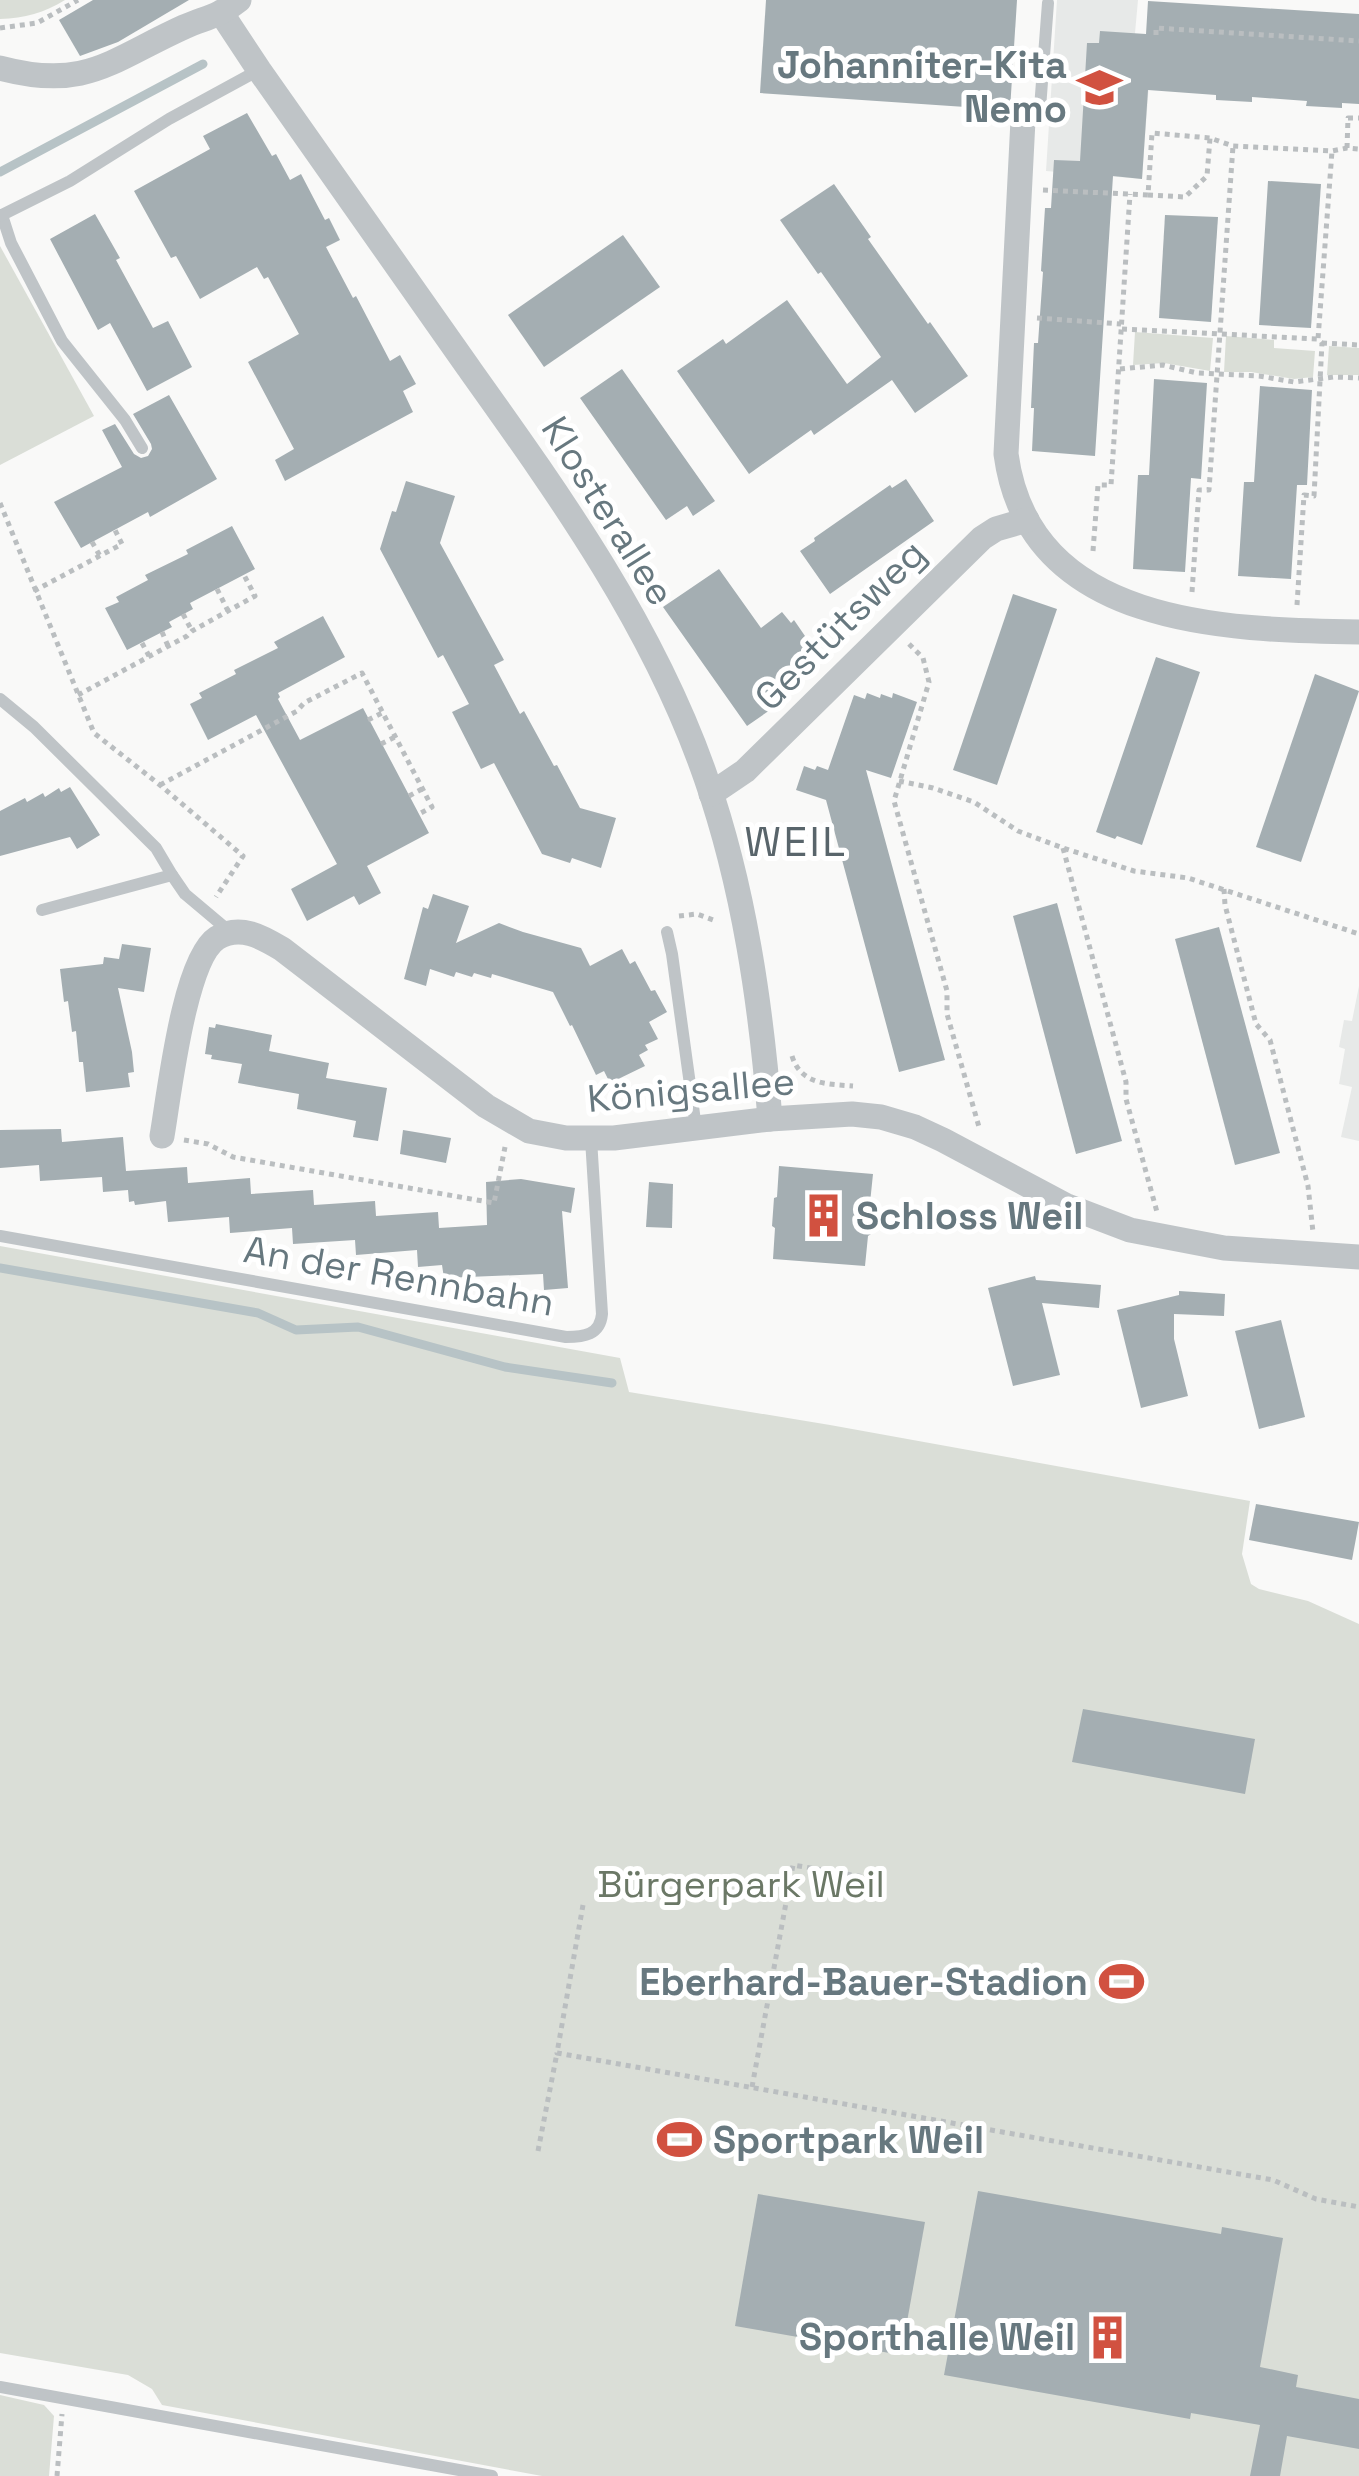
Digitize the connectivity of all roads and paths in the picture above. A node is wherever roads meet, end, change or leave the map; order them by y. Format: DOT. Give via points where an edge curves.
graph roads {
  1 [pos="78,0"];
  2 [pos="1048,3"];
  3 [pos="230,7"];
  4 [pos="0,28"];
  5 [pos="1156,35"];
  6 [pos="1359,41"];
  7 [pos="0,68"];
  8 [pos="259,70"];
  9 [pos="1359,118"];
  10 [pos="1024,120"];
  11 [pos="1210,138"];
  12 [pos="1232,146"];
  13 [pos="1347,148"];
  14 [pos="1359,149"];
  15 [pos="1332,151"];
  16 [pos="1020,188"];
  17 [pos="1130,194"];
  18 [pos="1148,195"];
  19 [pos="1,216"];
  20 [pos="1014,316"];
  21 [pos="1122,326"];
  22 [pos="1219,333"];
  23 [pos="1320,341"];
  24 [pos="1359,345"];
  25 [pos="1119,369"];
  26 [pos="1216,374"];
  27 [pos="1359,378"];
  28 [pos="1319,379"];
  29 [pos="142,448"];
  30 [pos="0,503"];
  31 [pos="1028,520"];
  32 [pos="115,530"];
  33 [pos="92,542"];
  34 [pos="100,556"];
  35 [pos="244,575"];
  36 [pos="1090,584"];
  37 [pos="216,589"];
  38 [pos="34,591"];
  39 [pos="228,611"];
  40 [pos="183,614"];
  41 [pos="1190,620"];
  42 [pos="892,628"];
  43 [pos="192,631"];
  44 [pos="1295,631"];
  45 [pos="162,632"];
  46 [pos="1359,632"];
  47 [pos="142,643"];
  48 [pos="168,646"];
  49 [pos="149,656"];
  50 [pos="78,695"];
  51 [pos="0,699"];
  52 [pos="382,713"];
  53 [pos="368,720"];
  54 [pos="395,737"];
  55 [pos="381,744"];
  56 [pos="898,781"];
  57 [pos="160,786"];
  58 [pos="422,788"];
  59 [pos="711,794"];
  60 [pos="409,796"];
  61 [pos="419,814"];
  62 [pos="1064,848"];
  63 [pos="172,875"];
  64 [pos="1224,889"];
  65 [pos="42,910"];
  66 [pos="207,911"];
  67 [pos="744,925"];
  68 [pos="667,932"];
  69 [pos="231,933"];
  70 [pos="1359,934"];
  71 [pos="791,1052"];
  72 [pos="857,1086"];
  73 [pos="770,1119"];
  74 [pos="964,1120"];
  75 [pos="512,1123"];
  76 [pos="979,1127"];
  77 [pos="696,1128"];
  78 [pos="992,1134"];
  79 [pos="162,1136"];
  80 [pos="591,1139"];
  81 [pos="1142,1206"];
  82 [pos="1158,1209"];
  83 [pos="1298,1226"];
  84 [pos="1314,1227"];
  85 [pos="0,1236"];
  86 [pos="1165,1239"];
  87 [pos="1312,1254"];
  88 [pos="1359,1257"];
  89 [pos="870,1878"];
  90 [pos="583,1904"];
  91 [pos="556,2053"];
  92 [pos="752,2088"];
  93 [pos="538,2151"];
  94 [pos="1359,2207"];
  95 [pos="0,2387"];
  96 [pos="63,2399"];
  97 [pos="57,2476"];
  98 [pos="492,2476"];
  1 -- 4 [label="path" via="37,23"];
  2 -- 10 [label="lane" via="1040,108"];
  3 -- 7 [label="street" via="82,73 44,76"];
  3 -- 8 [label="street, Klosterallee"];
  5 -- 6 [label="path" via="1156,28"];
  8 -- 19 [label="lane"];
  8 -- 59 [label="street, Klosterallee" via="576,522 664,676"];
  9 -- 13 [label="path" via="1348,118"];
  10 -- 16 [label="street"];
  11 -- 12 [label="path"];
  11 -- 18 [label="path" via="1207,176 1185,197"];
  11 -- 18 [label="path" via="1152,133"];
  12 -- 15 [label="path"];
  12 -- 22 [label="path"];
  13 -- 14 [label="path"];
  13 -- 15 [label="path"];
  15 -- 23 [label="path"];
  16 -- 17 [label="path"];
  16 -- 20 [label="street"];
  17 -- 18 [label="path"];
  17 -- 21 [label="path"];
  19 -- 29 [label="lane" via="62,341"];
  20 -- 21 [label="path"];
  20 -- 31 [label="street" via="1006,454"];
  21 -- 22 [label="path"];
  21 -- 25 [label="path"];
  22 -- 23 [label="path"];
  22 -- 26 [label="path"];
  23 -- 24 [label="path"];
  23 -- 28 [label="path"];
  25 -- 26 [label="path" via="1163,366"];
  25 -- 36 [label="path" via="1111,486 1098,485"];
  26 -- 28 [label="path"];
  26 -- 41 [label="path"];
  27 -- 28 [label="path"];
  28 -- 44 [label="path" via="1314,496 1304,496"];
  30 -- 38 [label="path"];
  31 -- 36 [label="street" via="1052,555"];
  31 -- 42 [label="street, Gestütsweg" via="982,538"];
  32 -- 34 [label="path" via="122,544"];
  33 -- 34 [label="path"];
  34 -- 38 [label="path"];
  35 -- 39 [label="path" via="255,596"];
  36 -- 41 [label="street"];
  37 -- 39 [label="path"];
  38 -- 50 [label="path"];
  39 -- 43 [label="path"];
  40 -- 43 [label="path"];
  41 -- 44 [label="street"];
  42 -- 56 [label="path" via="922,658 929,682"];
  42 -- 59 [label="street, Gestütsweg" via="746,771"];
  43 -- 48 [label="path"];
  44 -- 46 [label="street"];
  45 -- 48 [label="path"];
  47 -- 49 [label="path"];
  48 -- 49 [label="path"];
  49 -- 50 [label="path"];
  50 -- 57 [label="path" via="94,733"];
  51 -- 63 [label="lane" via="156,848"];
  52 -- 53 [label="path"];
  52 -- 54 [label="path"];
  52 -- 57 [label="path" via="362,673"];
  54 -- 55 [label="path"];
  54 -- 58 [label="path"];
  56 -- 62 [label="path" via="974,802 1018,831"];
  56 -- 76 [label="path" via="894,801"];
  57 -- 66 [label="path" via="244,856"];
  58 -- 60 [label="path"];
  58 -- 61 [label="path" via="432,807"];
  59 -- 67 [label="street, Klosterallee"];
  62 -- 64 [label="path"];
  62 -- 82 [label="path"];
  63 -- 65 [label="lane"];
  63 -- 66 [label="lane"];
  64 -- 70 [label="path"];
  64 -- 84 [label="path" via="1256,1024 1270,1040"];
  66 -- 69 [label="lane"];
  67 -- 68 [label="path" via="688,914 670,921"];
  67 -- 73 [label="street, Klosterallee"];
  68 -- 77 [label="lane"];
  69 -- 75 [label="street, Königsallee" via="255,934 282,949"];
  69 -- 79 [label="street" via="214,940 200,959 181,1023"];
  71 -- 72 [label="path" via="810,1080"];
  73 -- 77 [label="street, Königsallee"];
  73 -- 86 [label="street, Königsallee" via="852,1114 899,1122 1088,1216"];
  74 -- 76 [label="path"];
  75 -- 79 [label="path" via="494,1203 233,1157 208,1144"];
  75 -- 80 [label="street, Königsallee" via="548,1136"];
  76 -- 78 [label="path"];
  77 -- 80 [label="street, Königsallee"];
  80 -- 85 [label="lane, An der Rennbahn" via="602,1314 599,1327 583,1336"];
  81 -- 82 [label="path"];
  82 -- 86 [label="path"];
  83 -- 84 [label="path"];
  84 -- 87 [label="path"];
  86 -- 87 [label="street, Königsallee"];
  87 -- 88 [label="street, Königsallee"];
  89 -- 92 [label="path" via="793,1865"];
  90 -- 91 [label="path"];
  91 -- 92 [label="path"];
  91 -- 93 [label="path"];
  92 -- 94 [label="path" via="1273,2180 1316,2199"];
  95 -- 96 [label="lane"];
  96 -- 97 [label="path"];
  96 -- 98 [label="lane"];
}
